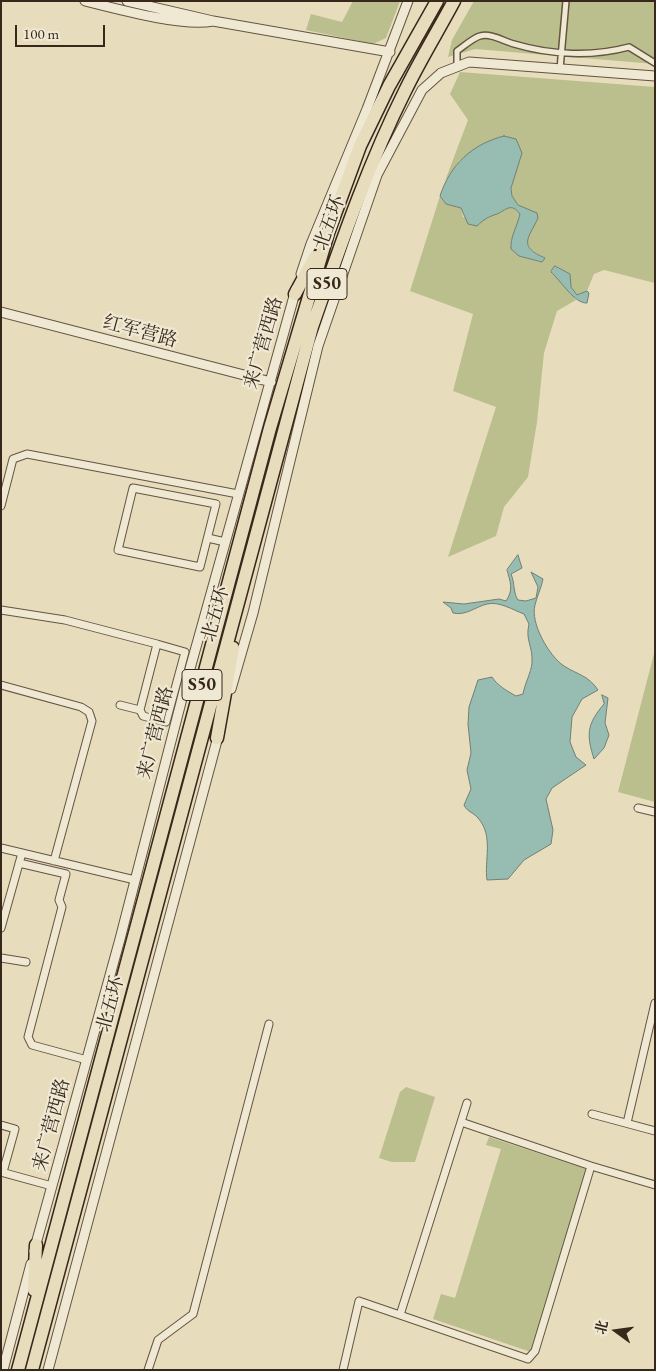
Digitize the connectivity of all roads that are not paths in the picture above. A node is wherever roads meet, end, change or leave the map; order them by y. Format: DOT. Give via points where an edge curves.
graph roads {
  1 [pos="85,1"];
  2 [pos="127,1"];
  3 [pos="408,1"];
  4 [pos="436,1"];
  5 [pos="454,1"];
  6 [pos="566,1"];
  7 [pos="124,11"];
  8 [pos="213,21"];
  9 [pos="390,52"];
  10 [pos="562,53"];
  11 [pos="655,63"];
  12 [pos="457,66"];
  13 [pos="560,69"];
  14 [pos="655,76"];
  15 [pos="328,233"];
  16 [pos="295,294"];
  17 [pos="1,312"];
  18 [pos="271,382"];
  19 [pos="238,494"];
  20 [pos="1,506"];
  21 [pos="208,538"];
  22 [pos="225,542"];
  23 [pos="243,584"];
  24 [pos="1,610"];
  25 [pos="158,644"];
  26 [pos="1,685"];
  27 [pos="179,692"];
  28 [pos="120,705"];
  29 [pos="140,710"];
  30 [pos="217,738"];
  31 [pos="638,808"];
  32 [pos="655,812"];
  33 [pos="1,848"];
  34 [pos="22,853"];
  35 [pos="54,861"];
  36 [pos="19,863"];
  37 [pos="69,864"];
  38 [pos="66,874"];
  39 [pos="135,880"];
  40 [pos="1,928"];
  41 [pos="1,958"];
  42 [pos="26,962"];
  43 [pos="655,1003"];
  44 [pos="269,1024"];
  45 [pos="87,1060"];
  46 [pos="467,1102"];
  47 [pos="592,1114"];
  48 [pos="461,1122"];
  49 [pos="627,1124"];
  50 [pos="1,1125"];
  51 [pos="655,1131"];
  52 [pos="591,1166"];
  53 [pos="2,1172"];
  54 [pos="655,1185"];
  55 [pos="52,1186"];
  56 [pos="36,1245"];
  57 [pos="33,1314"];
  58 [pos="400,1315"];
  59 [pos="3,1370"];
  60 [pos="18,1370"];
  61 [pos="32,1370"];
  62 [pos="48,1370"];
  63 [pos="148,1370"];
  64 [pos="343,1370"];
  1 -- 7 [label="street"];
  2 -- 7 [label="street"];
  2 -- 8 [label="street"];
  3 -- 9 [label="street, 来广营西路"];
  4 -- 15 [label="highway, 北五环 / S50" via="360,146"];
  5 -- 23 [label="highway, 北五环 / S50" via="405,90 345,232 312,327"];
  6 -- 10 [label="street"];
  7 -- 8 [label="street" via="202,23"];
  8 -- 9 [label="street"];
  9 -- 16 [label="street, 来广营西路" via="311,244"];
  10 -- 11 [label="street" via="605,53 628,47"];
  10 -- 12 [label="street" via="480,36 457,50"];
  10 -- 13 [label="street"];
  12 -- 13 [label="street" via="469,62"];
  12 -- 30 [label="street" via="441,73 422,90 377,175 318,346 253,613"];
  13 -- 14 [label="street"];
  15 -- 16 [label="highway"];
  15 -- 57 [label="highway, 北五环 / S50" via="270,428"];
  16 -- 18 [label="street, 来广营西路"];
  17 -- 18 [label="street, 红军营路"];
  18 -- 19 [label="street, 来广营西路"];
  19 -- 20 [label="street" via="27,454 13,459"];
  19 -- 22 [label="street, 来广营西路"];
  21 -- 21 [label="street" via="216,504 134,488 118,550 200,568"];
  21 -- 22 [label="street"];
  22 -- 27 [label="street, 来广营西路"];
  23 -- 30 [label="highway"];
  23 -- 61 [label="highway, 北五环 / S50"];
  24 -- 25 [label="street" via="64,620"];
  25 -- 27 [label="street" via="185,652"];
  25 -- 29 [label="street"];
  26 -- 35 [label="street" via="90,712 92,721"];
  27 -- 29 [label="street" via="166,722 143,716"];
  27 -- 39 [label="street, 来广营西路"];
  28 -- 29 [label="street"];
  30 -- 62 [label="street"];
  31 -- 32 [label="street"];
  33 -- 34 [label="street"];
  34 -- 35 [label="street"];
  34 -- 36 [label="street"];
  35 -- 37 [label="street"];
  36 -- 38 [label="street"];
  36 -- 40 [label="street"];
  37 -- 38 [label="street"];
  37 -- 39 [label="street"];
  38 -- 45 [label="street" via="60,900 62,907 28,1037 32,1045"];
  39 -- 45 [label="street, 来广营西路"];
  41 -- 42 [label="street"];
  43 -- 49 [label="street"];
  44 -- 63 [label="street" via="194,1314 158,1340"];
  45 -- 55 [label="street, 来广营西路"];
  46 -- 48 [label="street"];
  47 -- 49 [label="street"];
  48 -- 52 [label="street"];
  48 -- 58 [label="street"];
  49 -- 51 [label="street"];
  50 -- 53 [label="street" via="15,1129"];
  52 -- 54 [label="street"];
  52 -- 58 [label="street" via="535,1351 528,1359"];
  53 -- 55 [label="street"];
  55 -- 56 [label="street, 来广营西路"];
  56 -- 57 [label="highway"];
  56 -- 59 [label="street, 来广营西路"];
  57 -- 60 [label="highway, 北五环 / S50"];
  58 -- 64 [label="street" via="359,1301"];
}
